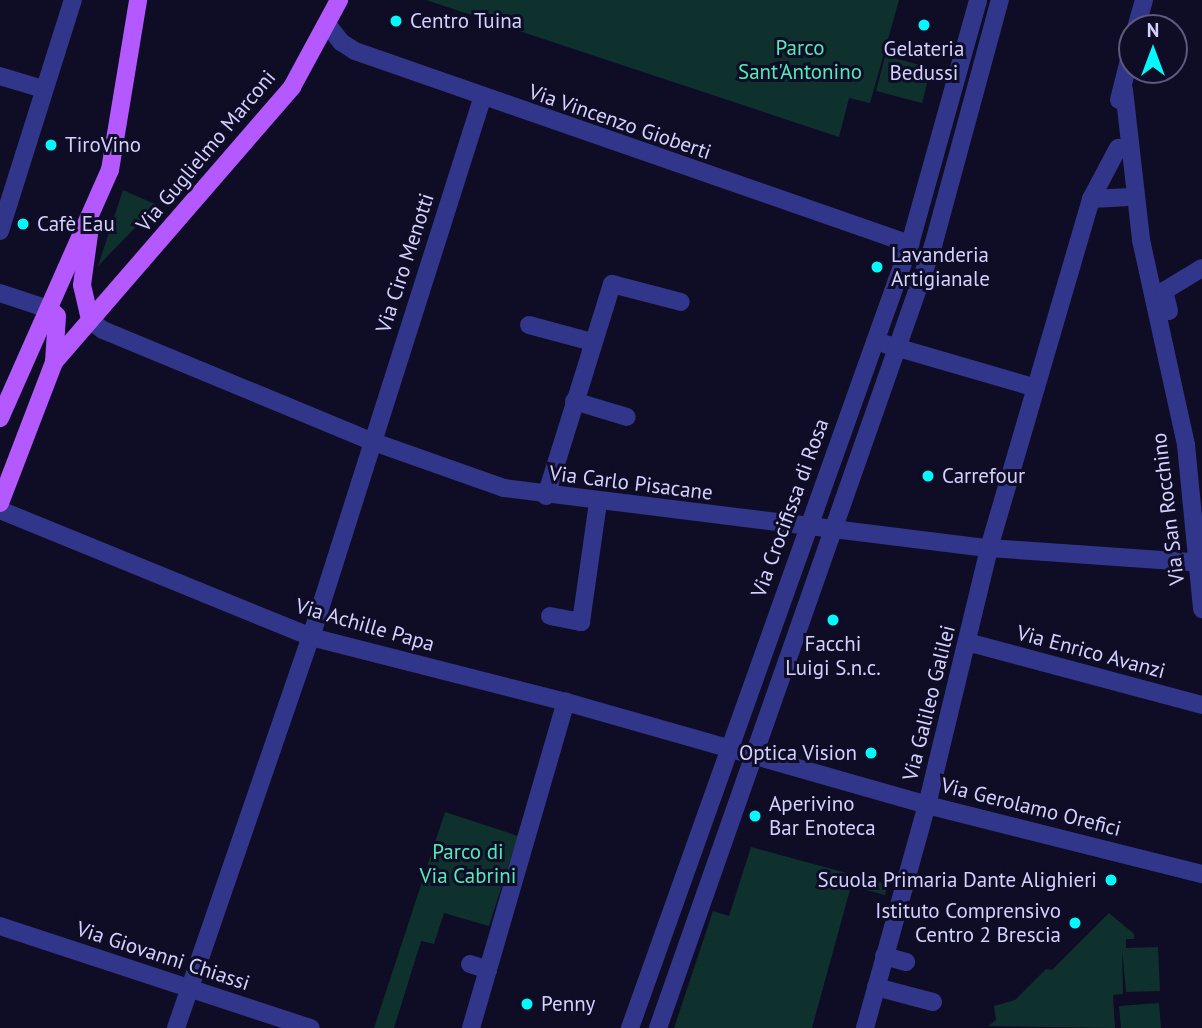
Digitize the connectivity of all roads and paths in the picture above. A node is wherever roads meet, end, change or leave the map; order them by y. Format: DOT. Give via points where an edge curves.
graph roads {
  1 [pos="74,0"];
  2 [pos="138,0"];
  3 [pos="340,0"];
  4 [pos="978,0"];
  5 [pos="1000,0"];
  6 [pos="327,24"];
  7 [pos="0,76"];
  8 [pos="1125,84"];
  9 [pos="43,89"];
  10 [pos="1124,90"];
  11 [pos="482,99"];
  12 [pos="1118,148"];
  13 [pos="1126,197"];
  14 [pos="1091,199"];
  15 [pos="93,211"];
  16 [pos="0,231"];
  17 [pos="1141,240"];
  18 [pos="910,244"];
  19 [pos="1202,268"];
  20 [pos="0,293"];
  21 [pos="681,302"];
  22 [pos="51,310"];
  23 [pos="90,320"];
  24 [pos="529,325"];
  25 [pos="874,341"];
  26 [pos="592,342"];
  27 [pos="1165,346"];
  28 [pos="894,347"];
  29 [pos="54,362"];
  30 [pos="1036,388"];
  31 [pos="574,401"];
  32 [pos="627,417"];
  33 [pos="0,418"];
  34 [pos="371,441"];
  35 [pos="546,496"];
  36 [pos="598,502"];
  37 [pos="0,503"];
  38 [pos="0,510"];
  39 [pos="807,527"];
  40 [pos="831,529"];
  41 [pos="989,548"];
  42 [pos="1200,563"];
  43 [pos="1202,609"];
  44 [pos="550,616"];
  45 [pos="311,637"];
  46 [pos="967,642"];
  47 [pos="566,702"];
  48 [pos="1202,705"];
  49 [pos="729,747"];
  50 [pos="752,754"];
  51 [pos="927,805"];
  52 [pos="1202,874"];
  53 [pos="0,926"];
  54 [pos="884,956"];
  55 [pos="906,962"];
  56 [pos="876,987"];
  57 [pos="189,988"];
  58 [pos="933,1002"];
  59 [pos="176,1028"];
  60 [pos="311,1028"];
  61 [pos="471,1028"];
  62 [pos="631,1028"];
  63 [pos="658,1028"];
  64 [pos="865,1028"];
  1 -- 9 [label="street"];
  2 -- 15 [label="main road" via="115,151"];
  3 -- 6 [label="main road, Via Guglielmo Marconi"];
  4 -- 18 [label="street, Via Crocifissa di Rosa" via="934,142"];
  5 -- 28 [label="street" via="933,246"];
  6 -- 11 [label="street, Via Vincenzo Gioberti" via="355,51"];
  6 -- 23 [label="main road, Via Guglielmo Marconi" via="292,86"];
  7 -- 9 [label="street"];
  8 -- 10 [label="street, Via San Rocchino"];
  9 -- 16 [label="street"];
  10 -- 12 [label="street, Via San Rocchino" via="1119,100"];
  10 -- 17 [label="street, Via San Rocchino"];
  11 -- 18 [label="street, Via Vincenzo Gioberti"];
  11 -- 34 [label="street, Via Ciro Menotti"];
  12 -- 13 [label="street, Via San Rocchino"];
  12 -- 14 [label="street, Via Galileo Galilei"];
  13 -- 14 [label="street"];
  13 -- 17 [label="street, Via San Rocchino"];
  14 -- 30 [label="street, Via Galileo Galilei"];
  15 -- 22 [label="main road"];
  15 -- 23 [label="main road" via="82,285"];
  17 -- 27 [label="street, Via San Rocchino"];
  18 -- 25 [label="street, Via Crocifissa di Rosa"];
  19 -- 27 [label="street" via="1164,291 1175,336 1173,344"];
  20 -- 22 [label="street"];
  21 -- 26 [label="street" via="612,284"];
  22 -- 29 [label="main road" via="57,316"];
  22 -- 33 [label="main road"];
  23 -- 29 [label="main road, Via Guglielmo Marconi"];
  23 -- 34 [label="street, Via Carlo Pisacane" via="103,330"];
  24 -- 26 [label="street"];
  25 -- 28 [label="street"];
  25 -- 39 [label="street, Via Crocifissa di Rosa"];
  26 -- 31 [label="street"];
  27 -- 42 [label="street, Via San Rocchino" via="1186,445"];
  28 -- 30 [label="street"];
  28 -- 40 [label="street"];
  29 -- 37 [label="main road"];
  30 -- 41 [label="street, Via Galileo Galilei" via="1018,428"];
  31 -- 32 [label="street"];
  31 -- 35 [label="street"];
  34 -- 35 [label="street, Via Carlo Pisacane" via="504,488"];
  34 -- 45 [label="street, Via Ciro Menotti"];
  35 -- 36 [label="street, Via Carlo Pisacane"];
  36 -- 39 [label="street, Via Carlo Pisacane"];
  36 -- 44 [label="street" via="581,622"];
  38 -- 45 [label="street, Via Achille Papa"];
  39 -- 40 [label="street, Via Carlo Pisacane"];
  39 -- 49 [label="street, Via Crocifissa di Rosa"];
  40 -- 41 [label="street, Via Carlo Pisacane" via="890,528"];
  40 -- 50 [label="street"];
  41 -- 42 [label="street, Via Carlo Pisacane"];
  41 -- 46 [label="street, Via Galileo Galilei"];
  42 -- 43 [label="street, Via San Rocchino"];
  45 -- 47 [label="street, Via Achille Papa"];
  45 -- 57 [label="street, Via Ciro Menotti"];
  46 -- 48 [label="street, Via Enrico Avanzi"];
  46 -- 51 [label="street, Via Galileo Galilei"];
  47 -- 49 [label="street, Via Achille Papa"];
  47 -- 61 [label="street" via="479,967"];
  49 -- 50 [label="street, Via Gerolamo Orefici"];
  49 -- 62 [label="street, Via Crocifissa di Rosa"];
  50 -- 51 [label="street, Via Gerolamo Orefici"];
  50 -- 63 [label="street"];
  51 -- 52 [label="street, Via Gerolamo Orefici"];
  51 -- 54 [label="street, Via Galileo Galilei"];
  53 -- 57 [label="street, Via Giovanni Chiassi"];
  54 -- 55 [label="street"];
  54 -- 56 [label="street, Via Galileo Galilei"];
  56 -- 58 [label="street"];
  56 -- 64 [label="street, Via Galileo Galilei"];
  57 -- 59 [label="street, Via Ciro Menotti"];
  57 -- 60 [label="street, Via Giovanni Chiassi"];
}
